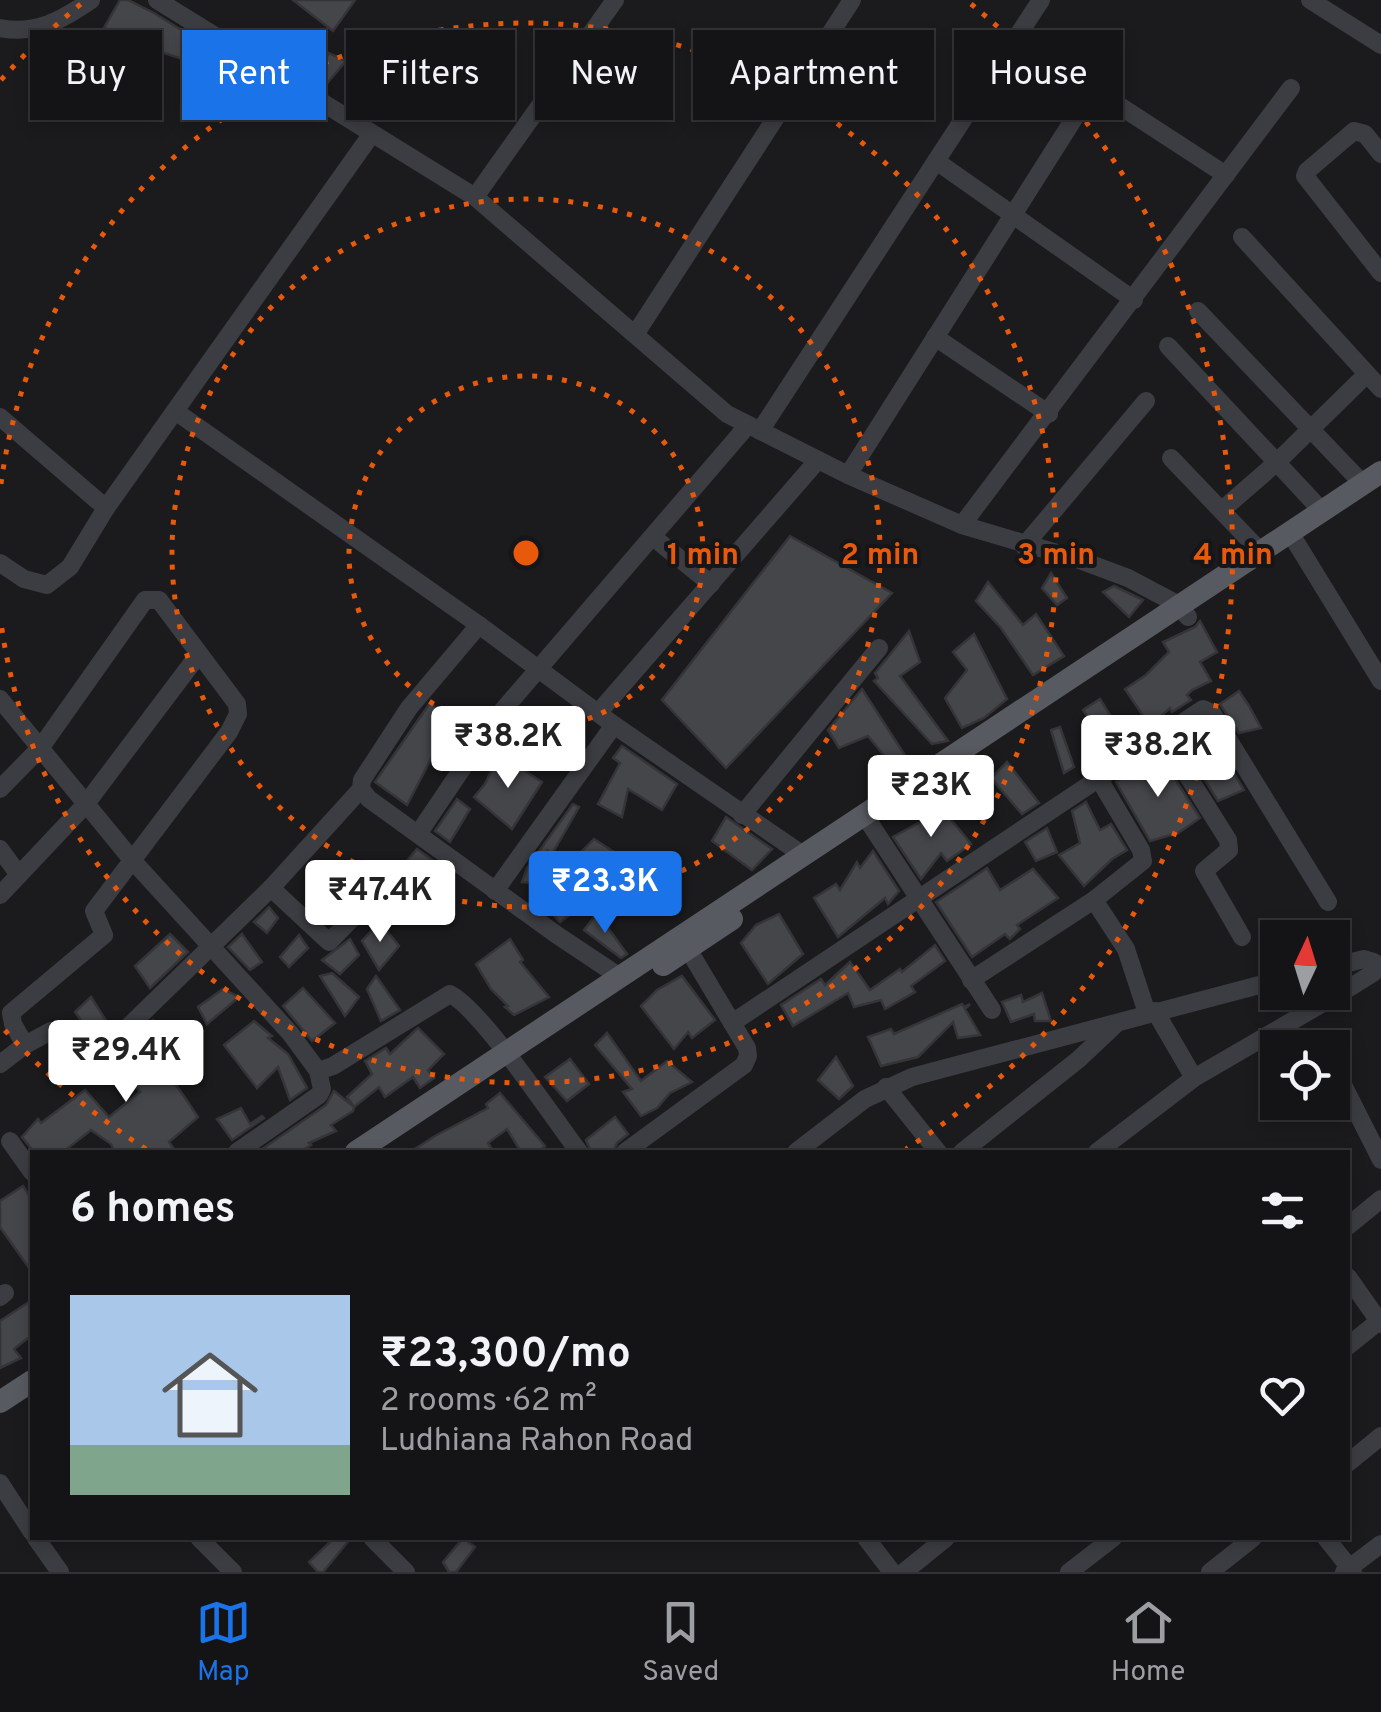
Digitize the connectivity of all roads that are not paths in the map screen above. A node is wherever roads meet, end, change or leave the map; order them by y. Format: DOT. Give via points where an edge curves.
graph roads {
  1 [pos="92,0"];
  2 [pos="157,0"];
  3 [pos="615,0"];
  4 [pos="852,0"];
  5 [pos="1040,0"];
  6 [pos="1314,1"];
  7 [pos="0,28"];
  8 [pos="1381,45"];
  9 [pos="1292,88"];
  10 [pos="371,135"];
  11 [pos="1381,154"];
  12 [pos="936,161"];
  13 [pos="1226,174"];
  14 [pos="476,196"];
  15 [pos="1013,215"];
  16 [pos="1242,236"];
  17 [pos="1381,273"];
  18 [pos="1134,300"];
  19 [pos="1198,311"];
  20 [pos="636,333"];
  21 [pos="935,337"];
  22 [pos="1168,346"];
  23 [pos="1367,374"];
  24 [pos="1381,389"];
  25 [pos="1146,400"];
  26 [pos="175,410"];
  27 [pos="1049,414"];
  28 [pos="0,417"];
  29 [pos="754,428"];
  30 [pos="1313,428"];
  31 [pos="1171,458"];
  32 [pos="818,460"];
  33 [pos="1276,463"];
  34 [pos="848,474"];
  35 [pos="1375,482"];
  36 [pos="106,508"];
  37 [pos="1222,509"];
  38 [pos="1322,511"];
  39 [pos="962,526"];
  40 [pos="652,537"];
  41 [pos="1293,538"];
  42 [pos="1024,546"];
  43 [pos="1260,551"];
  44 [pos="0,563"];
  45 [pos="711,584"];
  46 [pos="1184,611"];
  47 [pos="479,625"];
  48 [pos="879,648"];
  49 [pos="199,654"];
  50 [pos="539,671"];
  51 [pos="1381,681"];
  52 [pos="0,699"];
  53 [pos="598,713"];
  54 [pos="614,725"];
  55 [pos="1162,735"];
  56 [pos="40,747"];
  57 [pos="1098,779"];
  58 [pos="0,789"];
  59 [pos="361,789"];
  60 [pos="86,804"];
  61 [pos="742,815"];
  62 [pos="869,822"];
  63 [pos="418,834"];
  64 [pos="0,850"];
  65 [pos="803,855"];
  66 [pos="133,861"];
  67 [pos="19,875"];
  68 [pos="271,888"];
  69 [pos="495,891"];
  70 [pos="0,895"];
  71 [pos="919,897"];
  72 [pos="370,900"];
  73 [pos="1094,900"];
  74 [pos="1328,902"];
  75 [pos="1242,937"];
  76 [pos="211,948"];
  77 [pos="688,949"];
  78 [pos="1350,962"];
  79 [pos="620,977"];
  80 [pos="972,980"];
  81 [pos="1260,985"];
  82 [pos="1350,987"];
  83 [pos="992,1010"];
  84 [pos="1311,1010"];
  85 [pos="1151,1012"];
  86 [pos="1120,1020"];
  87 [pos="732,1023"];
  88 [pos="25,1045"];
  89 [pos="508,1059"];
  90 [pos="0,1064"];
  91 [pos="318,1070"];
  92 [pos="1194,1078"];
  93 [pos="886,1088"];
  94 [pos="1350,1099"];
  95 [pos="10,1141"];
  96 [pos="568,1149"];
  97 [pos="240,1150"];
  98 [pos="359,1150"];
  99 [pos="384,1150"];
  100 [pos="628,1150"];
  101 [pos="799,1150"];
  102 [pos="936,1150"];
  103 [pos="965,1150"];
  104 [pos="1100,1150"];
  105 [pos="1381,1160"];
  106 [pos="30,1169"];
  107 [pos="1381,1198"];
  108 [pos="1350,1224"];
  109 [pos="1350,1280"];
  110 [pos="1380,1322"];
  111 [pos="1350,1344"];
  112 [pos="30,1366"];
  113 [pos="30,1381"];
  114 [pos="0,1386"];
  115 [pos="0,1402"];
  116 [pos="1381,1436"];
  117 [pos="1350,1460"];
  118 [pos="0,1483"];
  119 [pos="30,1529"];
  120 [pos="38,1540"];
  121 [pos="201,1540"];
  122 [pos="374,1540"];
  123 [pos="868,1540"];
  124 [pos="944,1540"];
  125 [pos="1110,1540"];
  126 [pos="1327,1540"];
  127 [pos="1240,1542"];
  128 [pos="1381,1544"];
  129 [pos="1349,1570"];
  130 [pos="60,1572"];
  131 [pos="233,1572"];
  132 [pos="406,1572"];
  133 [pos="892,1572"];
  134 [pos="904,1572"];
  135 [pos="1069,1572"];
  136 [pos="1210,1572"];
  1 -- 7 [label="street" via="34,30"];
  2 -- 10 [label="street"];
  3 -- 14 [label="street"];
  4 -- 20 [label="street"];
  5 -- 12 [label="street"];
  6 -- 8 [label="street"];
  9 -- 13 [label="street"];
  10 -- 14 [label="street"];
  10 -- 26 [label="street"];
  11 -- 17 [label="street" via="1365,134 1354,132 1305,176"];
  12 -- 15 [label="street"];
  12 -- 29 [label="street"];
  13 -- 15 [label="street" via="1094,93"];
  13 -- 18 [label="street"];
  14 -- 20 [label="street"];
  15 -- 18 [label="street"];
  15 -- 21 [label="street"];
  16 -- 23 [label="street"];
  18 -- 27 [label="street"];
  19 -- 30 [label="street"];
  20 -- 29 [label="street" via="727,414"];
  21 -- 27 [label="street"];
  21 -- 34 [label="street"];
  22 -- 33 [label="street"];
  23 -- 24 [label="street"];
  23 -- 30 [label="street"];
  25 -- 42 [label="street"];
  26 -- 36 [label="street"];
  26 -- 47 [label="street"];
  27 -- 39 [label="street"];
  28 -- 36 [label="street"];
  29 -- 32 [label="street"];
  29 -- 40 [label="street"];
  30 -- 33 [label="street"];
  30 -- 35 [label="street"];
  31 -- 37 [label="street"];
  32 -- 34 [label="street"];
  32 -- 45 [label="street"];
  33 -- 37 [label="street"];
  33 -- 38 [label="street"];
  34 -- 39 [label="street"];
  35 -- 38 [label="main road"];
  35 -- 41 [label="main road"];
  36 -- 44 [label="street" via="70,567 46,585"];
  37 -- 43 [label="street"];
  38 -- 41 [label="main road"];
  39 -- 42 [label="street"];
  40 -- 45 [label="street"];
  40 -- 50 [label="street"];
  41 -- 43 [label="main road"];
  41 -- 46 [label="main road"];
  41 -- 51 [label="street"];
  42 -- 46 [label="street" via="1128,578"];
  43 -- 46 [label="main road"];
  45 -- 53 [label="street"];
  46 -- 62 [label="main road"];
  47 -- 50 [label="street"];
  47 -- 59 [label="street" via="408,708"];
  48 -- 61 [label="street"];
  49 -- 56 [label="street" via="159,600 145,600"];
  49 -- 60 [label="street"];
  49 -- 66 [label="street" via="238,714"];
  50 -- 53 [label="street"];
  50 -- 63 [label="street" via="480,741"];
  52 -- 56 [label="street"];
  53 -- 54 [label="street"];
  54 -- 61 [label="street"];
  54 -- 69 [label="street"];
  55 -- 57 [label="street"];
  55 -- 74 [label="street" via="1198,710 1212,713"];
  55 -- 75 [label="street" via="1228,840 1229,850 1204,871"];
  56 -- 58 [label="street"];
  56 -- 60 [label="street"];
  57 -- 71 [label="street"];
  57 -- 73 [label="street" via="1144,861"];
  59 -- 63 [label="street"];
  59 -- 68 [label="street"];
  60 -- 66 [label="street"];
  60 -- 67 [label="street"];
  61 -- 65 [label="street"];
  62 -- 65 [label="main road"];
  62 -- 71 [label="street"];
  62 -- 77 [label="main road"];
  63 -- 69 [label="street"];
  64 -- 67 [label="street"];
  65 -- 79 [label="main road"];
  66 -- 76 [label="street"];
  66 -- 88 [label="street" via="94,911 102,938 11,1013"];
  67 -- 70 [label="street"];
  68 -- 72 [label="street" via="328,942"];
  68 -- 76 [label="street"];
  69 -- 79 [label="street"];
  71 -- 80 [label="street"];
  71 -- 87 [label="street"];
  73 -- 80 [label="street"];
  73 -- 85 [label="street" via="1126,949"];
  76 -- 88 [label="street" via="85,1067 76,1066 50,1031"];
  76 -- 91 [label="street"];
  77 -- 87 [label="street"];
  77 -- 89 [label="main road"];
  78 -- 82 [label="street" via="1364,959 1376,968"];
  79 -- 89 [label="main road"];
  80 -- 83 [label="street"];
  81 -- 85 [label="street"];
  84 -- 92 [label="street"];
  85 -- 86 [label="street"];
  85 -- 92 [label="street"];
  86 -- 93 [label="street"];
  86 -- 103 [label="street"];
  87 -- 100 [label="street" via="747,1048 744,1065"];
  88 -- 90 [label="street"];
  89 -- 91 [label="street" via="450,994"];
  89 -- 96 [label="street"];
  89 -- 98 [label="main road"];
  89 -- 99 [label="main road"];
  91 -- 97 [label="street" via="319,1095"];
  92 -- 104 [label="street"];
  93 -- 101 [label="street"];
  93 -- 102 [label="street"];
  94 -- 105 [label="street"];
  95 -- 106 [label="street"];
  107 -- 108 [label="street"];
  109 -- 110 [label="street"];
  110 -- 111 [label="street"];
  112 -- 114 [label="main road"];
  113 -- 115 [label="main road"];
  116 -- 117 [label="street"];
  118 -- 119 [label="street"];
  120 -- 130 [label="street"];
  121 -- 131 [label="street"];
  122 -- 132 [label="street"];
  123 -- 133 [label="street"];
  124 -- 134 [label="street"];
  125 -- 135 [label="street"];
  126 -- 129 [label="street"];
  127 -- 136 [label="street"];
  128 -- 129 [label="street"];
}
